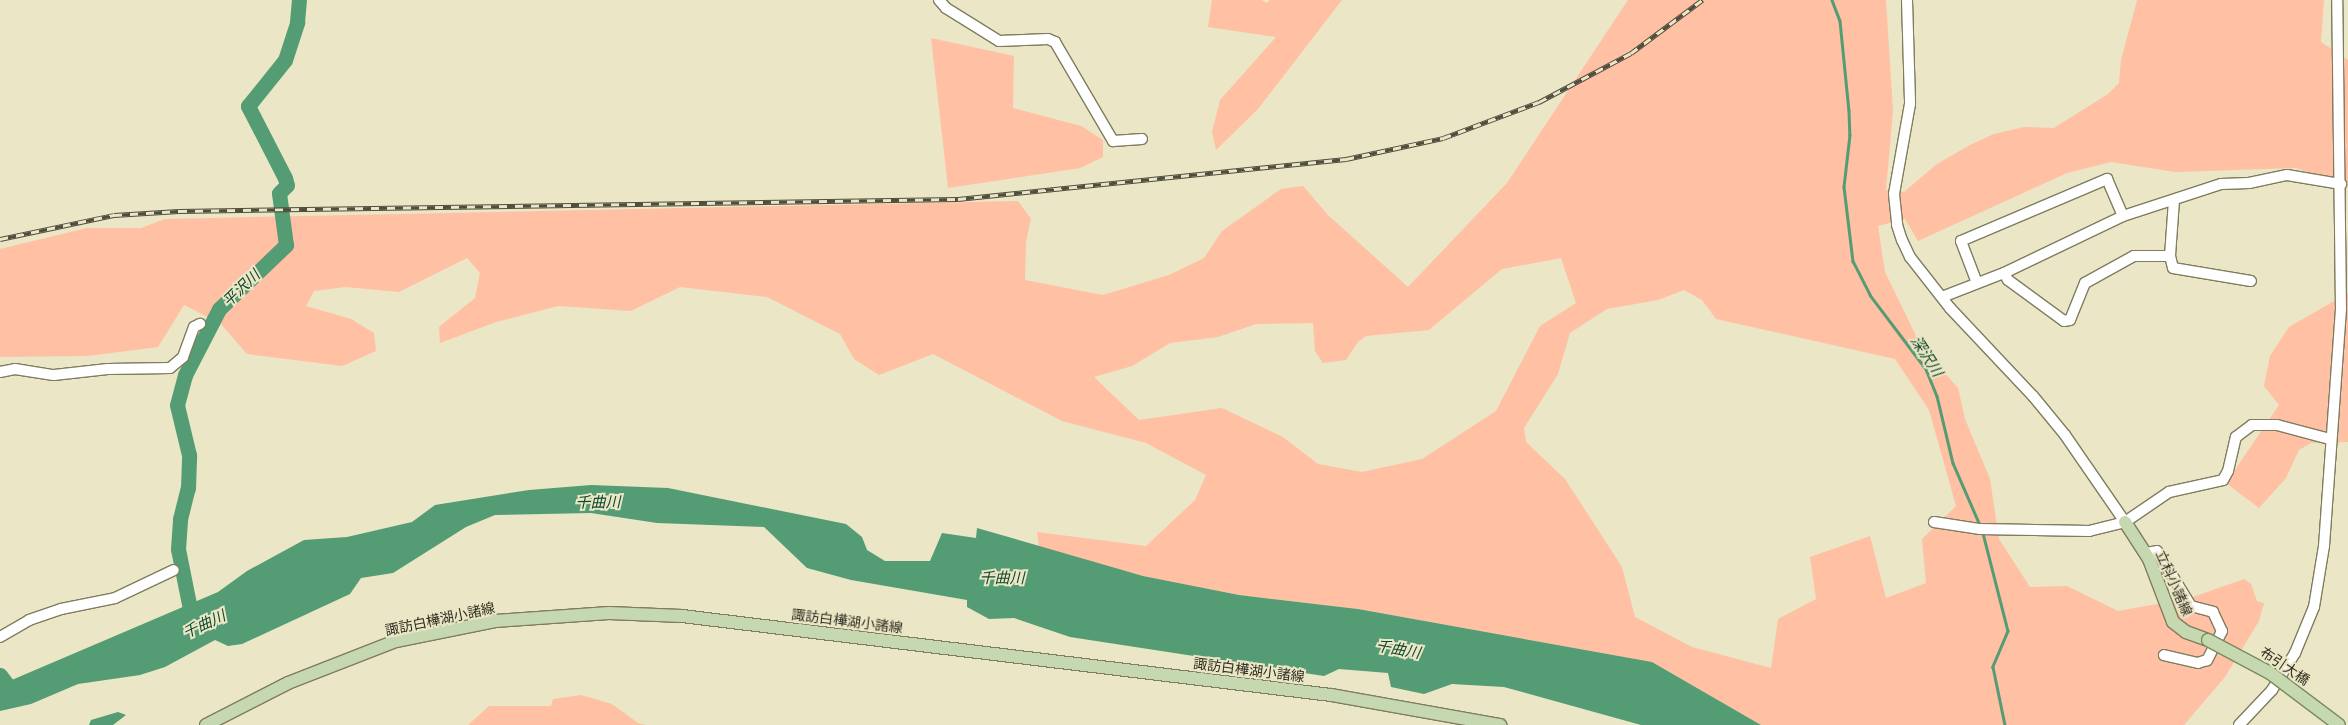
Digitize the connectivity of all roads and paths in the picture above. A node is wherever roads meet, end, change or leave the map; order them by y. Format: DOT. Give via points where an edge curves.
graph roads {
  1 [pos="939,0"];
  2 [pos="1907,0"];
  3 [pos="2337,0"];
  4 [pos="1142,139"];
  5 [pos="2341,184"];
  6 [pos="2174,200"];
  7 [pos="2123,216"];
  8 [pos="2170,256"];
  9 [pos="2004,273"];
  10 [pos="2251,281"];
  11 [pos="1977,282"];
  12 [pos="1942,298"];
  13 [pos="200,324"];
  14 [pos="0,372"];
  15 [pos="2330,439"];
  16 [pos="1934,522"];
  17 [pos="2125,522"];
  18 [pos="2145,553"];
  19 [pos="174,570"];
  20 [pos="0,637"];
  21 [pos="2208,640"];
  22 [pos="2164,655"];
  23 [pos="206,725"];
  24 [pos="1500,725"];
  25 [pos="2240,725"];
  26 [pos="2339,725"];
  1 -- 4 [label="street" via="946,8 998,41 1048,39 1055,42 1113,140"];
  2 -- 12 [label="street" via="1910,104 1894,210 1896,225 1910,257"];
  3 -- 5 [label="street"];
  5 -- 6 [label="street" via="2287,175 2221,184"];
  5 -- 15 [label="street" via="2340,309"];
  6 -- 7 [label="street"];
  6 -- 8 [label="street"];
  7 -- 9 [label="street"];
  7 -- 11 [label="street" via="2107,179 1962,241"];
  8 -- 9 [label="street" via="2134,256 2085,283 2070,320 2064,321"];
  8 -- 10 [label="street" via="2173,268"];
  9 -- 11 [label="street"];
  11 -- 12 [label="street"];
  12 -- 17 [label="street" via="2060,428"];
  13 -- 14 [label="street" via="194,327 183,357 170,368 108,369 54,375 15,369"];
  15 -- 17 [label="street" via="2278,425 2252,425 2236,437 2223,480 2169,492"];
  15 -- 25 [label="street" via="2324,546 2314,607 2288,666 2262,702"];
  16 -- 17 [label="street" via="1980,529 2089,531"];
  17 -- 18 [label="main road, 立科小諸線"];
  18 -- 21 [label="main road, 立科小諸線" via="2173,622 2186,632"];
  18 -- 22 [label="street" via="2157,551 2191,606 2213,612 2222,631 2208,660 2198,663"];
  19 -- 20 [label="street" via="115,598 61,609 29,620"];
  21 -- 26 [label="main road, 布引大橋, bridge" via="2270,673"];
  23 -- 24 [label="main road, 諏訪白樺湖小諸線" via="305,676 396,641 495,621 609,613 682,616 1321,694"];
}
